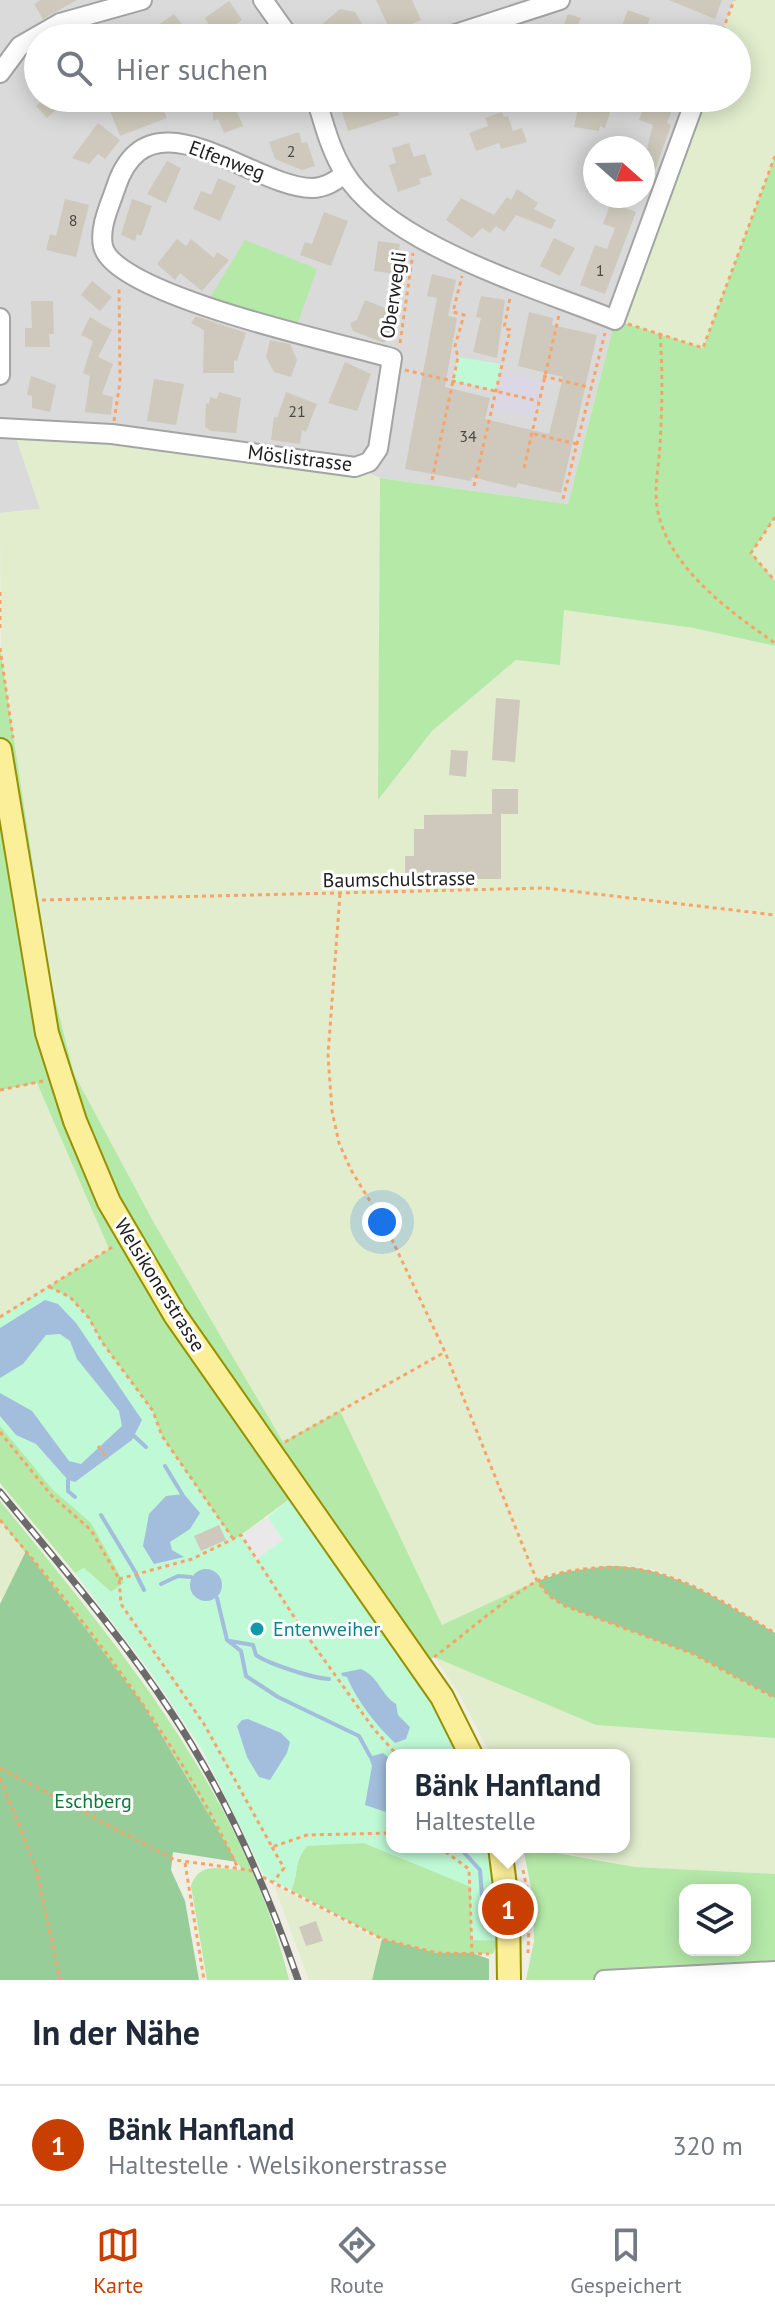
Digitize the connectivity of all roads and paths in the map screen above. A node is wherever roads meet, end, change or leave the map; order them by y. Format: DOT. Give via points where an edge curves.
graph roads {
  1 [pos="142,0"];
  2 [pos="263,0"];
  3 [pos="560,0"];
  4 [pos="734,0"];
  5 [pos="58,24"];
  6 [pos="280,24"];
  7 [pos="486,24"];
  8 [pos="725,24"];
  9 [pos="24,44"];
  10 [pos="0,73"];
  11 [pos="320,112"];
  12 [pos="691,112"];
  13 [pos="775,156"];
  14 [pos="345,174"];
  15 [pos="416,233"];
  16 [pos="466,261"];
  17 [pos="117,266"];
  18 [pos="513,282"];
  19 [pos="562,299"];
  20 [pos="0,318"];
  21 [pos="611,319"];
  22 [pos="660,335"];
  23 [pos="393,363"];
  24 [pos="0,375"];
  25 [pos="543,376"];
  26 [pos="452,381"];
  27 [pos="592,388"];
  28 [pos="496,391"];
  29 [pos="538,401"];
  30 [pos="114,417"];
  31 [pos="0,428"];
  32 [pos="533,434"];
  33 [pos="577,444"];
  34 [pos="524,468"];
  35 [pos="432,480"];
  36 [pos="474,486"];
  37 [pos="563,499"];
  38 [pos="775,517"];
  39 [pos="775,581"];
  40 [pos="0,592"];
  41 [pos="0,630"];
  42 [pos="775,643"];
  43 [pos="0,648"];
  44 [pos="0,697"];
  45 [pos="7,697"];
  46 [pos="7,747"];
  47 [pos="340,894"];
  48 [pos="23,902"];
  49 [pos="775,915"];
  50 [pos="60,1078"];
  51 [pos="0,1090"];
  52 [pos="128,1237"];
  53 [pos="49,1287"];
  54 [pos="0,1317"];
  55 [pos="445,1352"];
  56 [pos="0,1432"];
  57 [pos="283,1442"];
  58 [pos="98,1446"];
  59 [pos="108,1459"];
  60 [pos="0,1520"];
  61 [pos="234,1540"];
  62 [pos="119,1579"];
  63 [pos="537,1581"];
  64 [pos="775,1633"];
  65 [pos="422,1666"];
  66 [pos="775,1698"];
  67 [pos="392,1749"];
  68 [pos="468,1749"];
  69 [pos="0,1768"];
  70 [pos="0,1778"];
  71 [pos="386,1833"];
  72 [pos="272,1847"];
  73 [pos="449,1853"];
  74 [pos="500,1853"];
  75 [pos="185,1863"];
  76 [pos="237,1866"];
  77 [pos="274,1881"];
  78 [pos="472,1953"];
  79 [pos="509,1955"];
  80 [pos="775,1971"];
  81 [pos="60,1980"];
  82 [pos="204,1980"];
  83 [pos="509,1980"];
  84 [pos="604,1980"];
  1 -- 5 [label="street"];
  2 -- 6 [label="street"];
  3 -- 7 [label="street"];
  4 -- 8 [label="path"];
  9 -- 10 [label="street"];
  11 -- 14 [label="street"];
  12 -- 21 [label="street"];
  13 -- 22 [label="path" via="703,348"];
  14 -- 15 [label="street" via="382,210"];
  14 -- 17 [label="street, Elfenweg" via="326,185 297,186 189,145 157,143 127,163 102,229 104,250"];
  15 -- 16 [label="street"];
  15 -- 23 [label="path, Oberwegli" via="404,327"];
  16 -- 18 [label="street"];
  16 -- 26 [label="path" via="453,312 464,315"];
  17 -- 23 [label="street" via="182,300"];
  17 -- 30 [label="path" via="120,382"];
  18 -- 19 [label="street"];
  18 -- 28 [label="path" via="504,328 510,330"];
  19 -- 21 [label="street"];
  19 -- 25 [label="path"];
  20 -- 24 [label="street"];
  21 -- 22 [label="path"];
  21 -- 27 [label="path"];
  22 -- 42 [label="path" via="664,383 657,506 670,544 703,585"];
  23 -- 26 [label="path"];
  23 -- 31 [label="street, Möslistrasse" via="378,449 363,466 112,434"];
  25 -- 27 [label="path"];
  25 -- 29 [label="path"];
  26 -- 28 [label="path"];
  26 -- 35 [label="path"];
  27 -- 33 [label="path"];
  28 -- 29 [label="path"];
  28 -- 36 [label="path"];
  29 -- 32 [label="path"];
  32 -- 33 [label="path"];
  32 -- 34 [label="path"];
  33 -- 37 [label="path"];
  38 -- 39 [label="path" via="751,553"];
  40 -- 41 [label="path"];
  43 -- 45 [label="path"];
  44 -- 45 [label="path"];
  45 -- 46 [label="path"];
  46 -- 48 [label="main road, Welsikonerstrasse"];
  47 -- 48 [label="path, Baumschulstrasse"];
  47 -- 49 [label="path, Baumschulstrasse" via="545,888"];
  47 -- 55 [label="path" via="328,1055 335,1127 345,1158 387,1229"];
  48 -- 50 [label="main road, Welsikonerstrasse"];
  50 -- 51 [label="path"];
  50 -- 52 [label="main road, Welsikonerstrasse" via="91,1163"];
  52 -- 53 [label="path"];
  52 -- 65 [label="main road, Welsikonerstrasse" via="175,1315"];
  53 -- 54 [label="path"];
  53 -- 61 [label="path" via="70,1297 89,1318"];
  55 -- 57 [label="path"];
  55 -- 63 [label="path"];
  56 -- 62 [label="path" via="52,1496 88,1526"];
  58 -- 59 [label="path"];
  60 -- 76 [label="path" via="167,1739 211,1810"];
  61 -- 62 [label="path" via="192,1559"];
  61 -- 67 [label="path" via="241,1535 300,1626"];
  62 -- 72 [label="path" via="121,1604 204,1724"];
  63 -- 64 [label="path" via="590,1568 652,1569"];
  63 -- 65 [label="path"];
  63 -- 66 [label="path" via="565,1606 693,1654"];
  65 -- 68 [label="main road, Welsikonerstrasse"];
  69 -- 75 [label="path"];
  70 -- 81 [label="path" via="36,1869"];
  71 -- 72 [label="path" via="307,1835"];
  72 -- 77 [label="path" via="284,1867"];
  73 -- 78 [label="path" via="471,1873"];
  74 -- 79 [label="main road"];
  75 -- 76 [label="path"];
  75 -- 82 [label="path"];
  76 -- 77 [label="path"];
  77 -- 78 [label="path" via="382,1939 437,1953"];
  78 -- 79 [label="path"];
  79 -- 83 [label="main road"];
  80 -- 84 [label="street"];
}
